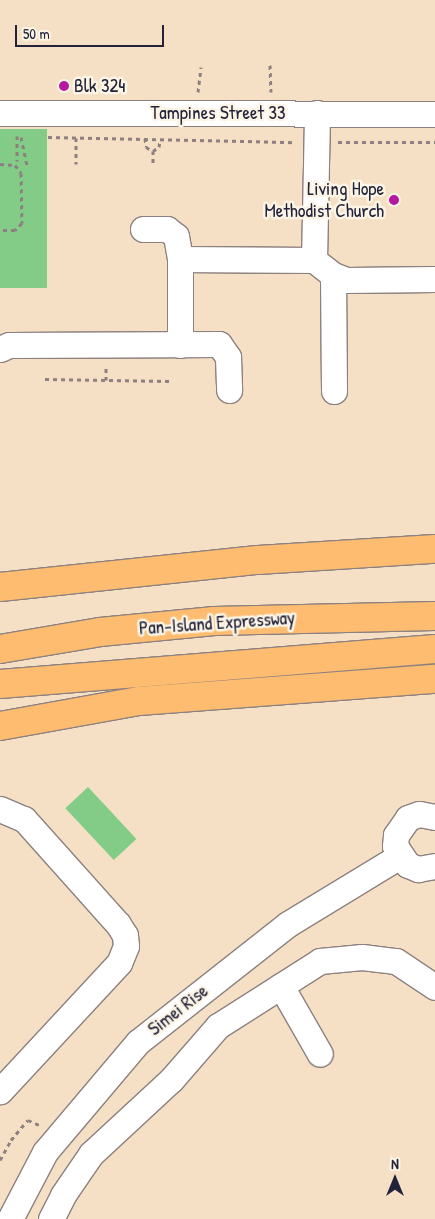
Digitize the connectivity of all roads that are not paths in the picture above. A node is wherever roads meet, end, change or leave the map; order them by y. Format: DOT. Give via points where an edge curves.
graph roads {
  1 [pos="0,112"];
  2 [pos="316,113"];
  3 [pos="435,114"];
  4 [pos="143,229"];
  5 [pos="180,259"];
  6 [pos="324,267"];
  7 [pos="435,279"];
  8 [pos="180,345"];
  9 [pos="0,349"];
  10 [pos="229,390"];
  11 [pos="334,391"];
  12 [pos="435,549"];
  13 [pos="0,587"];
  14 [pos="435,616"];
  15 [pos="0,649"];
  16 [pos="435,649"];
  17 [pos="435,679"];
  18 [pos="0,684"];
  19 [pos="0,720"];
  20 [pos="31,722"];
  21 [pos="0,726"];
  22 [pos="0,808"];
  23 [pos="435,817"];
  24 [pos="400,856"];
  25 [pos="435,866"];
  26 [pos="281,986"];
  27 [pos="435,987"];
  28 [pos="320,1054"];
  29 [pos="0,1091"];
  30 [pos="10,1219"];
  31 [pos="51,1219"];
  1 -- 2 [label="street, Tampines Street 33"];
  2 -- 3 [label="street, Tampines Street 33"];
  2 -- 6 [label="street"];
  4 -- 5 [label="street" via="167,229 176,236"];
  5 -- 6 [label="street"];
  5 -- 8 [label="street"];
  6 -- 7 [label="street" via="346,280"];
  6 -- 11 [label="street"];
  8 -- 9 [label="street" via="9,345"];
  8 -- 10 [label="street" via="219,344 228,356"];
  12 -- 13 [label="highway" via="258,560"];
  14 -- 15 [label="highway, Pan-Island Expressway" via="214,621 100,632"];
  16 -- 18 [label="highway"];
  17 -- 20 [label="highway" via="140,701"];
  19 -- 20 [label="highway"];
  20 -- 21 [label="highway"];
  22 -- 29 [label="street" via="24,819 118,924 126,946 119,963"];
  23 -- 24 [label="street" via="419,814 400,825 396,846"];
  24 -- 25 [label="street" via="418,869"];
  24 -- 30 [label="street, Simei Rise" via="288,924 138,1042 52,1144"];
  26 -- 27 [label="street" via="320,962 362,957 396,962"];
  26 -- 28 [label="street"];
  26 -- 31 [label="street" via="218,1026 171,1080 91,1154"];
}
